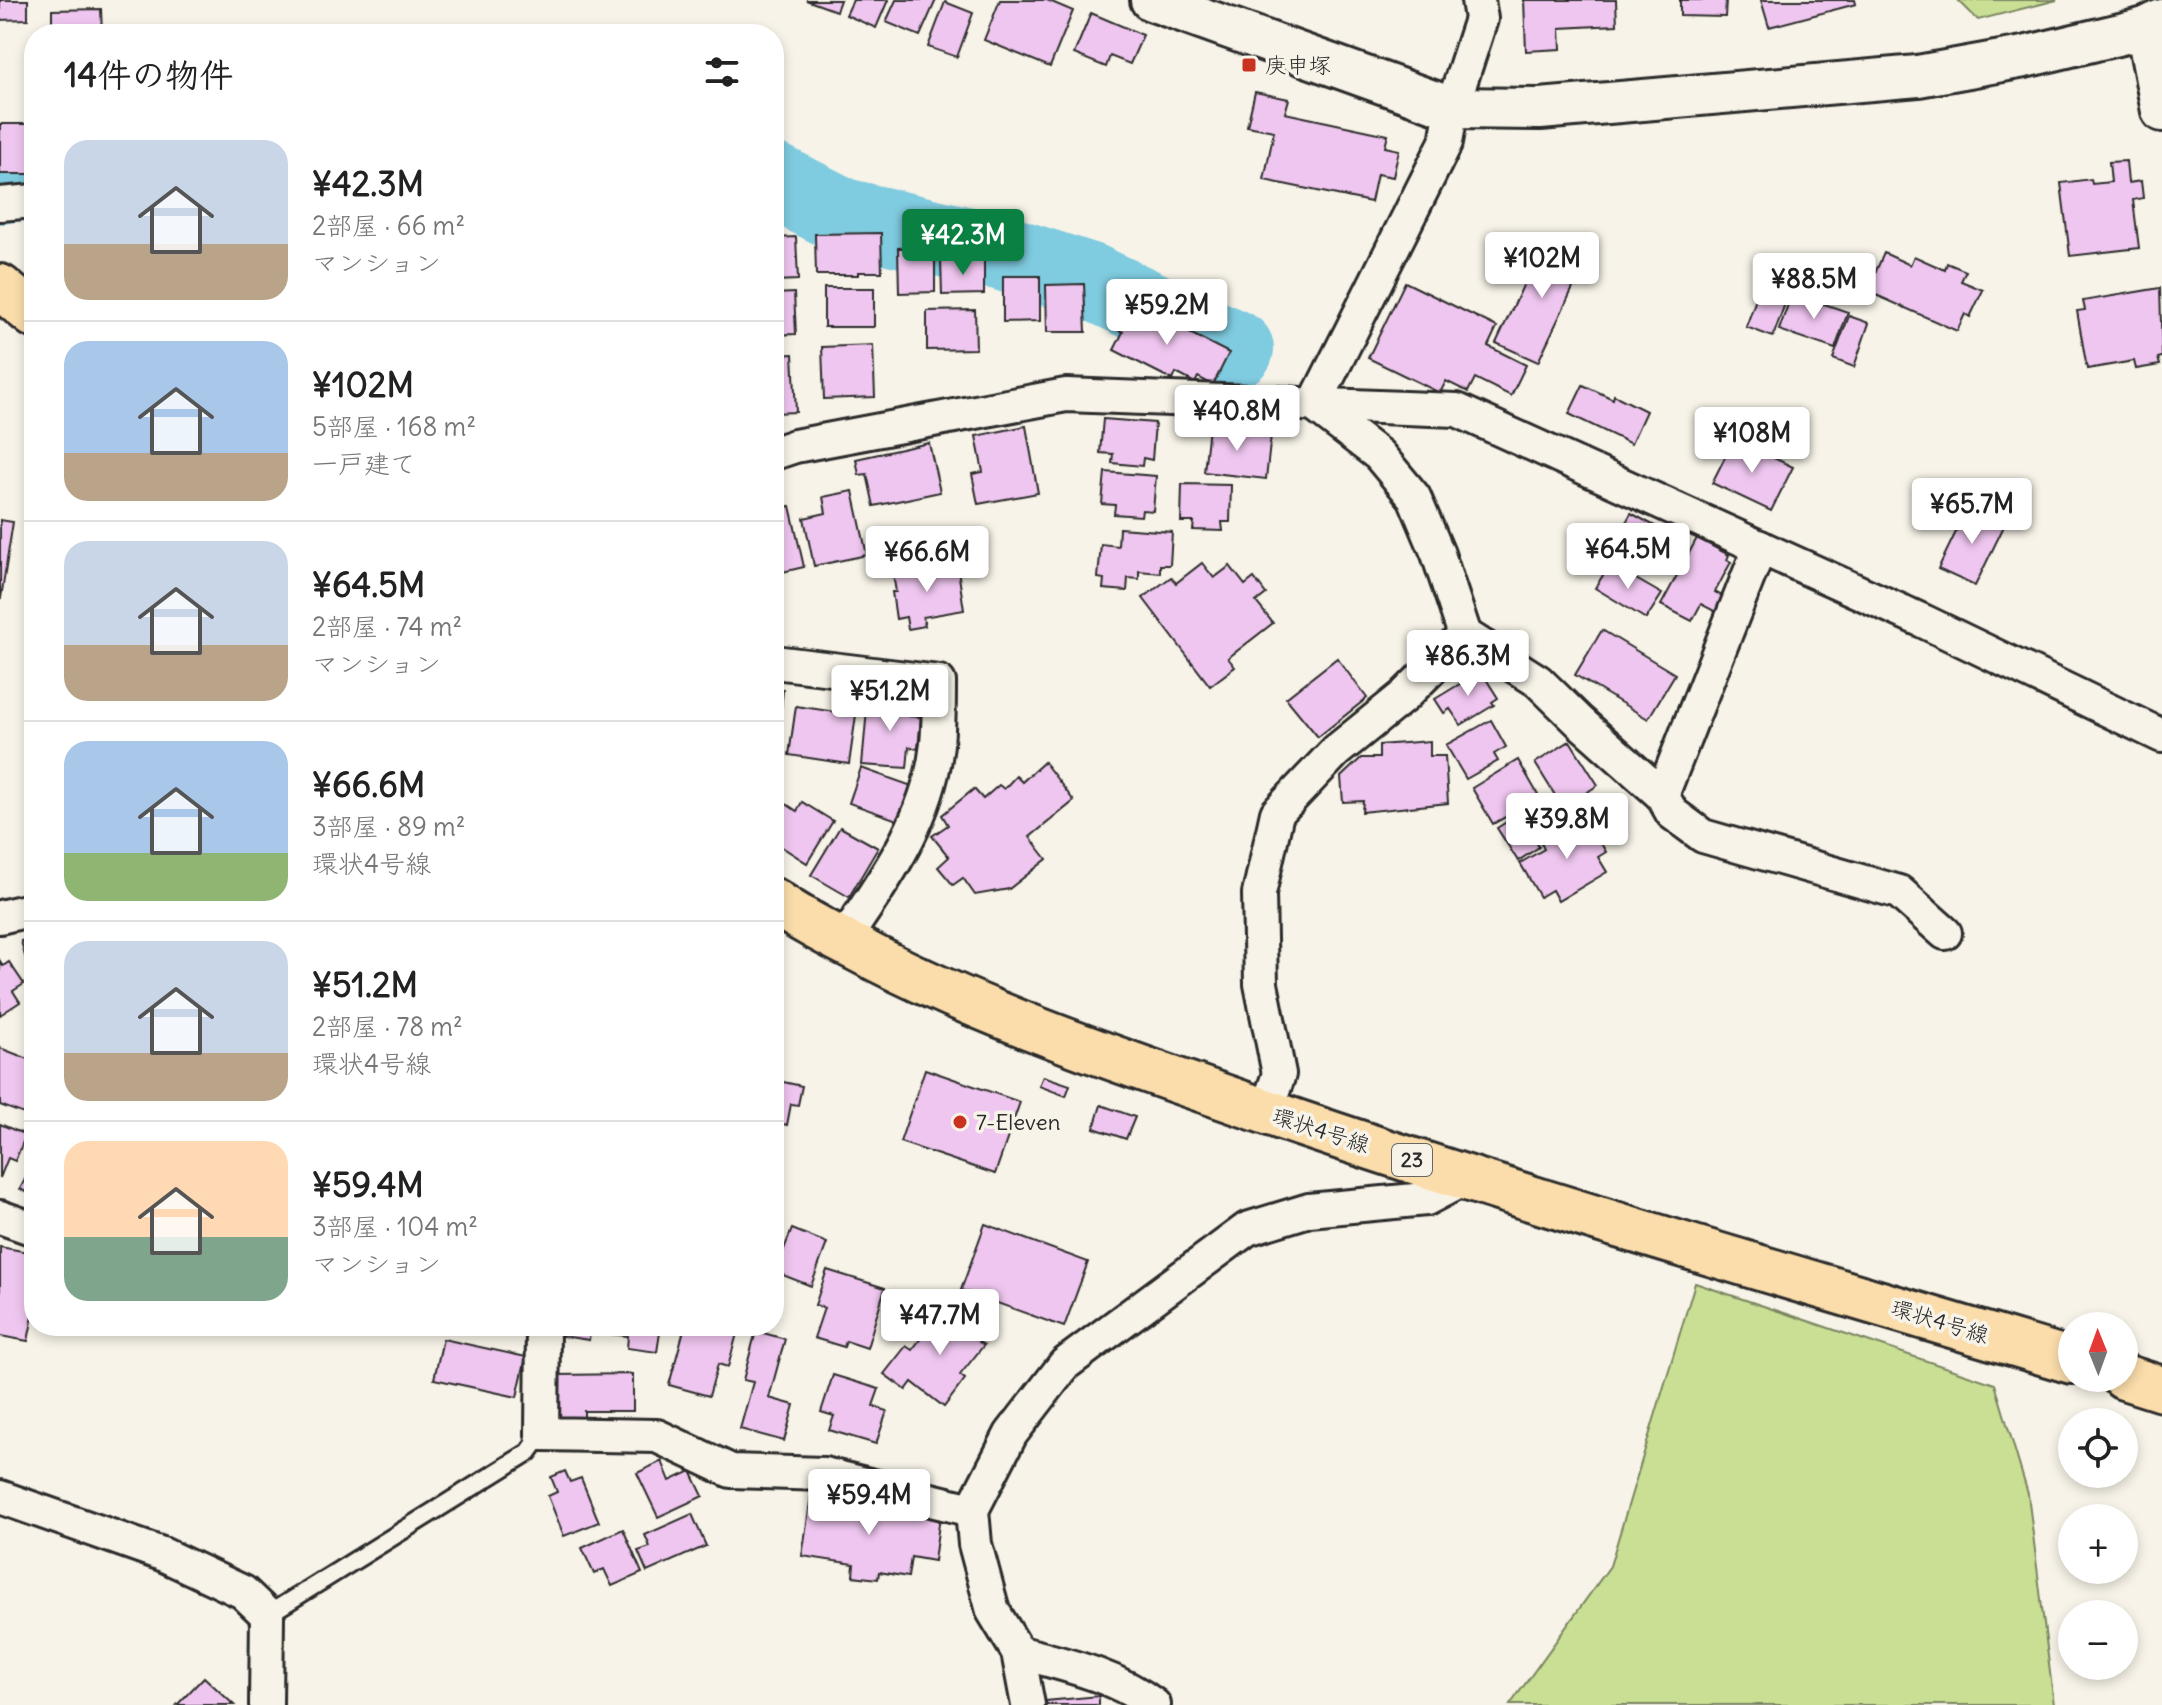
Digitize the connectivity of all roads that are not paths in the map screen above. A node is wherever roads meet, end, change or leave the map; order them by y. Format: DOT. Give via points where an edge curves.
graph roads {
  1 [pos="1151,0"];
  2 [pos="1478,0"];
  3 [pos="2154,24"];
  4 [pos="1452,108"];
  5 [pos="2162,111"];
  6 [pos="24,202"];
  7 [pos="0,204"];
  8 [pos="0,287"];
  9 [pos="24,307"];
  10 [pos="1314,405"];
  11 [pos="784,450"];
  12 [pos="1760,547"];
  13 [pos="1465,635"];
  14 [pos="784,663"];
  15 [pos="2162,736"];
  16 [pos="1662,795"];
  17 [pos="784,908"];
  18 [pos="24,911"];
  19 [pos="0,917"];
  20 [pos="1945,933"];
  21 [pos="843,941"];
  22 [pos="1266,1112"];
  23 [pos="1466,1178"];
  24 [pos="0,1217"];
  25 [pos="24,1225"];
  26 [pos="543,1336"];
  27 [pos="2058,1357"];
  28 [pos="2138,1381"];
  29 [pos="2162,1389"];
  30 [pos="542,1434"];
  31 [pos="0,1497"];
  32 [pos="972,1510"];
  33 [pos="267,1615"];
  34 [pos="1018,1652"];
  35 [pos="266,1705"];
  36 [pos="1028,1705"];
  37 [pos="1154,1705"];
  1 -- 4 [label="street"];
  2 -- 4 [label="street" via="1481,19"];
  3 -- 4 [label="street" via="2024,57 1918,76 1540,109"];
  3 -- 5 [label="street"];
  4 -- 10 [label="street" via="1446,142"];
  6 -- 7 [label="street"];
  8 -- 9 [label="main road"];
  10 -- 11 [label="street" via="1066,395"];
  10 -- 12 [label="street" via="1457,410"];
  10 -- 13 [label="street" via="1379,455 1414,497"];
  12 -- 15 [label="street"];
  12 -- 16 [label="street"];
  13 -- 16 [label="street" via="1538,681"];
  13 -- 22 [label="street" via="1404,696 1336,751 1277,813 1259,894 1261,984 1279,1074"];
  14 -- 21 [label="street" via="939,682 937,745 924,802 904,851"];
  16 -- 20 [label="street" via="1672,813 1703,836 1899,892"];
  17 -- 21 [label="main road, 環状4号線 / 23"];
  18 -- 19 [label="street"];
  21 -- 22 [label="main road, 環状4号線 / 23" via="1025,1026"];
  22 -- 23 [label="main road, 環状4号線 / 23"];
  23 -- 27 [label="main road, 環状4号線 / 23"];
  23 -- 32 [label="street" via="1426,1199 1309,1210 1247,1229 1065,1364 1011,1434"];
  24 -- 25 [label="street"];
  26 -- 30 [label="street"];
  28 -- 29 [label="main road"];
  30 -- 32 [label="street" via="657,1436 731,1471 824,1474"];
  30 -- 33 [label="lane" via="529,1452"];
  31 -- 33 [label="street" via="162,1554 243,1592"];
  32 -- 34 [label="street" via="993,1611"];
  33 -- 35 [label="street"];
  34 -- 36 [label="street"];
  34 -- 37 [label="street" via="1088,1671 1133,1689"];
}
